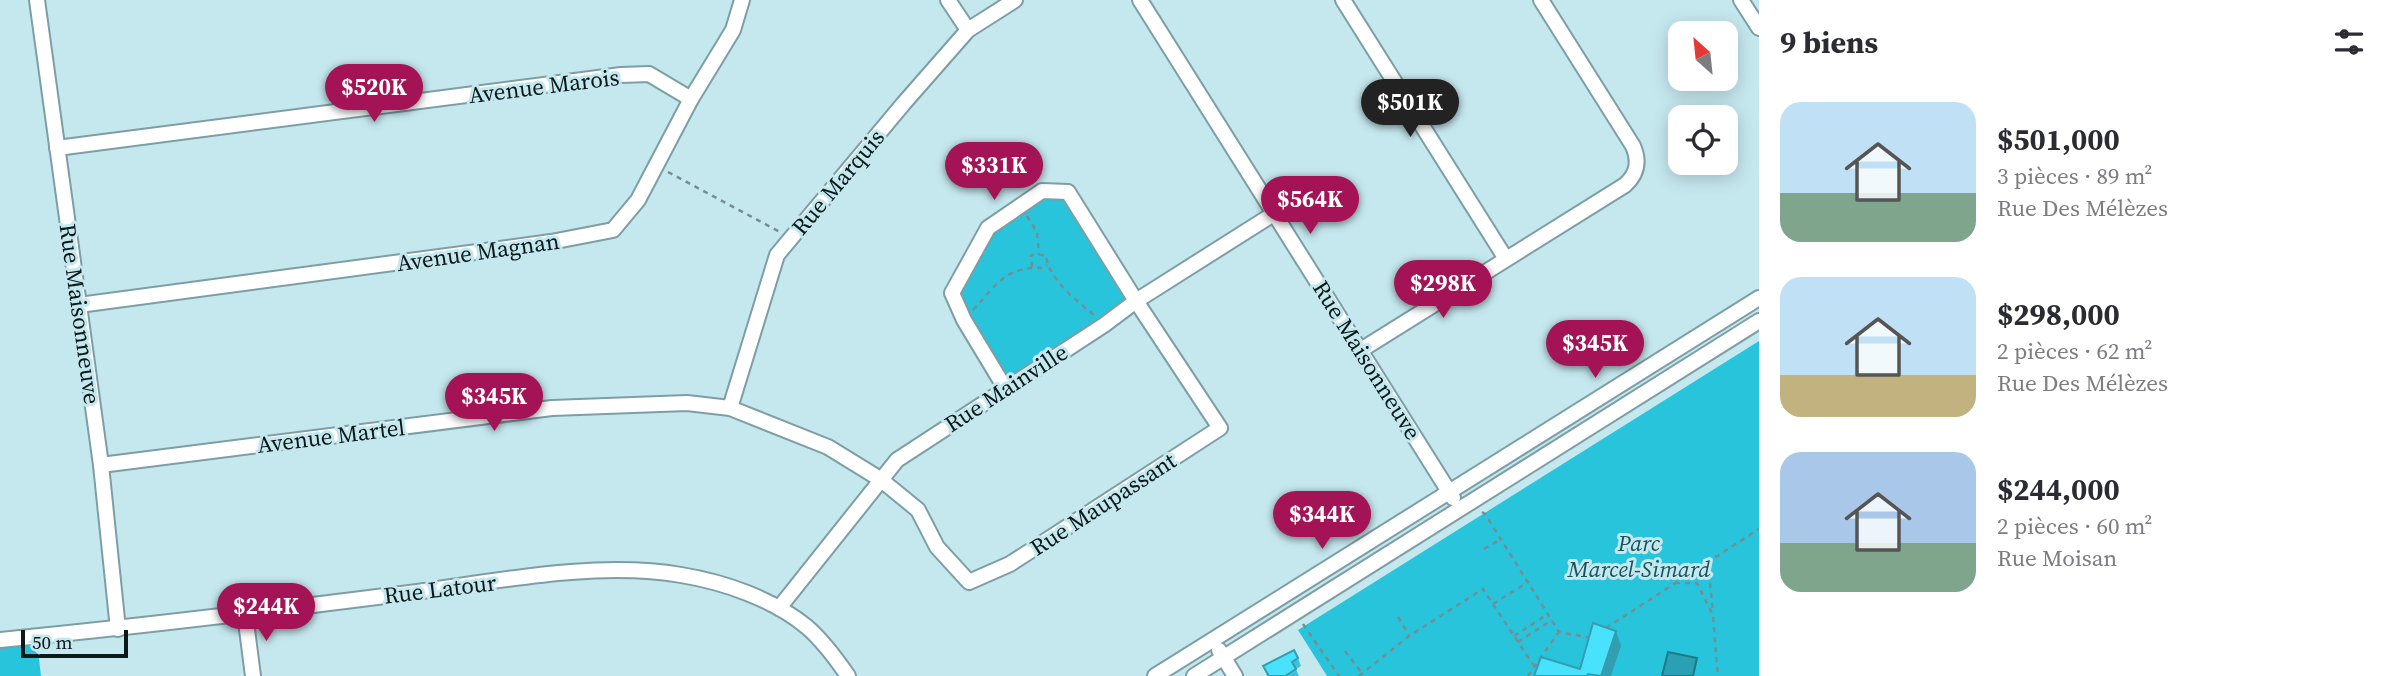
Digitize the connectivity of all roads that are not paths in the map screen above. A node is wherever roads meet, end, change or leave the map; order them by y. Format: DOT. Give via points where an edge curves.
graph roads {
  1 [pos="37,0"];
  2 [pos="742,0"];
  3 [pos="948,0"];
  4 [pos="1015,0"];
  5 [pos="1140,0"];
  6 [pos="1343,0"];
  7 [pos="1541,0"];
  8 [pos="1741,0"];
  9 [pos="1759,28"];
  10 [pos="968,30"];
  11 [pos="691,99"];
  12 [pos="57,148"];
  13 [pos="1275,213"];
  14 [pos="1506,259"];
  15 [pos="1759,298"];
  16 [pos="1136,301"];
  17 [pos="79,305"];
  18 [pos="1759,321"];
  19 [pos="1361,350"];
  20 [pos="1006,388"];
  21 [pos="730,408"];
  22 [pos="101,465"];
  23 [pos="880,480"];
  24 [pos="1449,491"];
  25 [pos="1459,508"];
  26 [pos="779,608"];
  27 [pos="245,614"];
  28 [pos="118,629"];
  29 [pos="0,640"];
  30 [pos="1213,640"];
  31 [pos="1223,657"];
  32 [pos="844,674"];
  33 [pos="253,676"];
  34 [pos="1155,676"];
  35 [pos="1194,676"];
  36 [pos="1235,676"];
  1 -- 12 [label="street, Rue Maisonneuve"];
  2 -- 11 [label="street, Avenue Magnan" via="733,30"];
  3 -- 10 [label="street"];
  4 -- 10 [label="street, Rue Marquis"];
  5 -- 13 [label="street, Rue Maisonneuve"];
  6 -- 14 [label="street"];
  7 -- 14 [label="street" via="1633,146 1637,165 1625,185"];
  8 -- 9 [label="street"];
  10 -- 21 [label="street, Rue Marquis" via="777,255"];
  11 -- 12 [label="street, Avenue Marois" via="649,74 621,75"];
  11 -- 17 [label="street, Avenue Magnan" via="638,200 613,230 551,243"];
  12 -- 17 [label="street, Rue Maisonneuve"];
  13 -- 16 [label="street, Rue Mainville"];
  13 -- 19 [label="street, Rue Maisonneuve"];
  14 -- 19 [label="street"];
  15 -- 24 [label="street"];
  16 -- 20 [label="street, Rue Mainville"];
  16 -- 20 [label="street" via="1068,192 1042,191 1021,205 988,228 952,293"];
  16 -- 23 [label="street, Rue Maupassant" via="1220,428 1010,564 969,582 937,547 918,510"];
  17 -- 22 [label="street, Rue Maisonneuve"];
  18 -- 25 [label="street"];
  19 -- 24 [label="street, Rue Maisonneuve"];
  20 -- 23 [label="street, Rue Mainville" via="897,460"];
  21 -- 22 [label="street, Avenue Martel" via="687,403 552,408"];
  21 -- 23 [label="street, Avenue Martel" via="828,447"];
  22 -- 28 [label="street, Rue Maisonneuve"];
  23 -- 26 [label="street, Rue Mainville"];
  24 -- 25 [label="street, Rue Maisonneuve"];
  24 -- 30 [label="street"];
  25 -- 31 [label="street"];
  26 -- 27 [label="street, Rue Latour" via="733,588 681,575 626,570 558,574"];
  26 -- 32 [label="street, Rue Latour" via="808,628"];
  27 -- 28 [label="street, Rue Latour"];
  27 -- 33 [label="street"];
  28 -- 29 [label="street, Rue Latour"];
  30 -- 31 [label="street"];
  30 -- 34 [label="street"];
  31 -- 35 [label="street"];
  31 -- 36 [label="street"];
}
